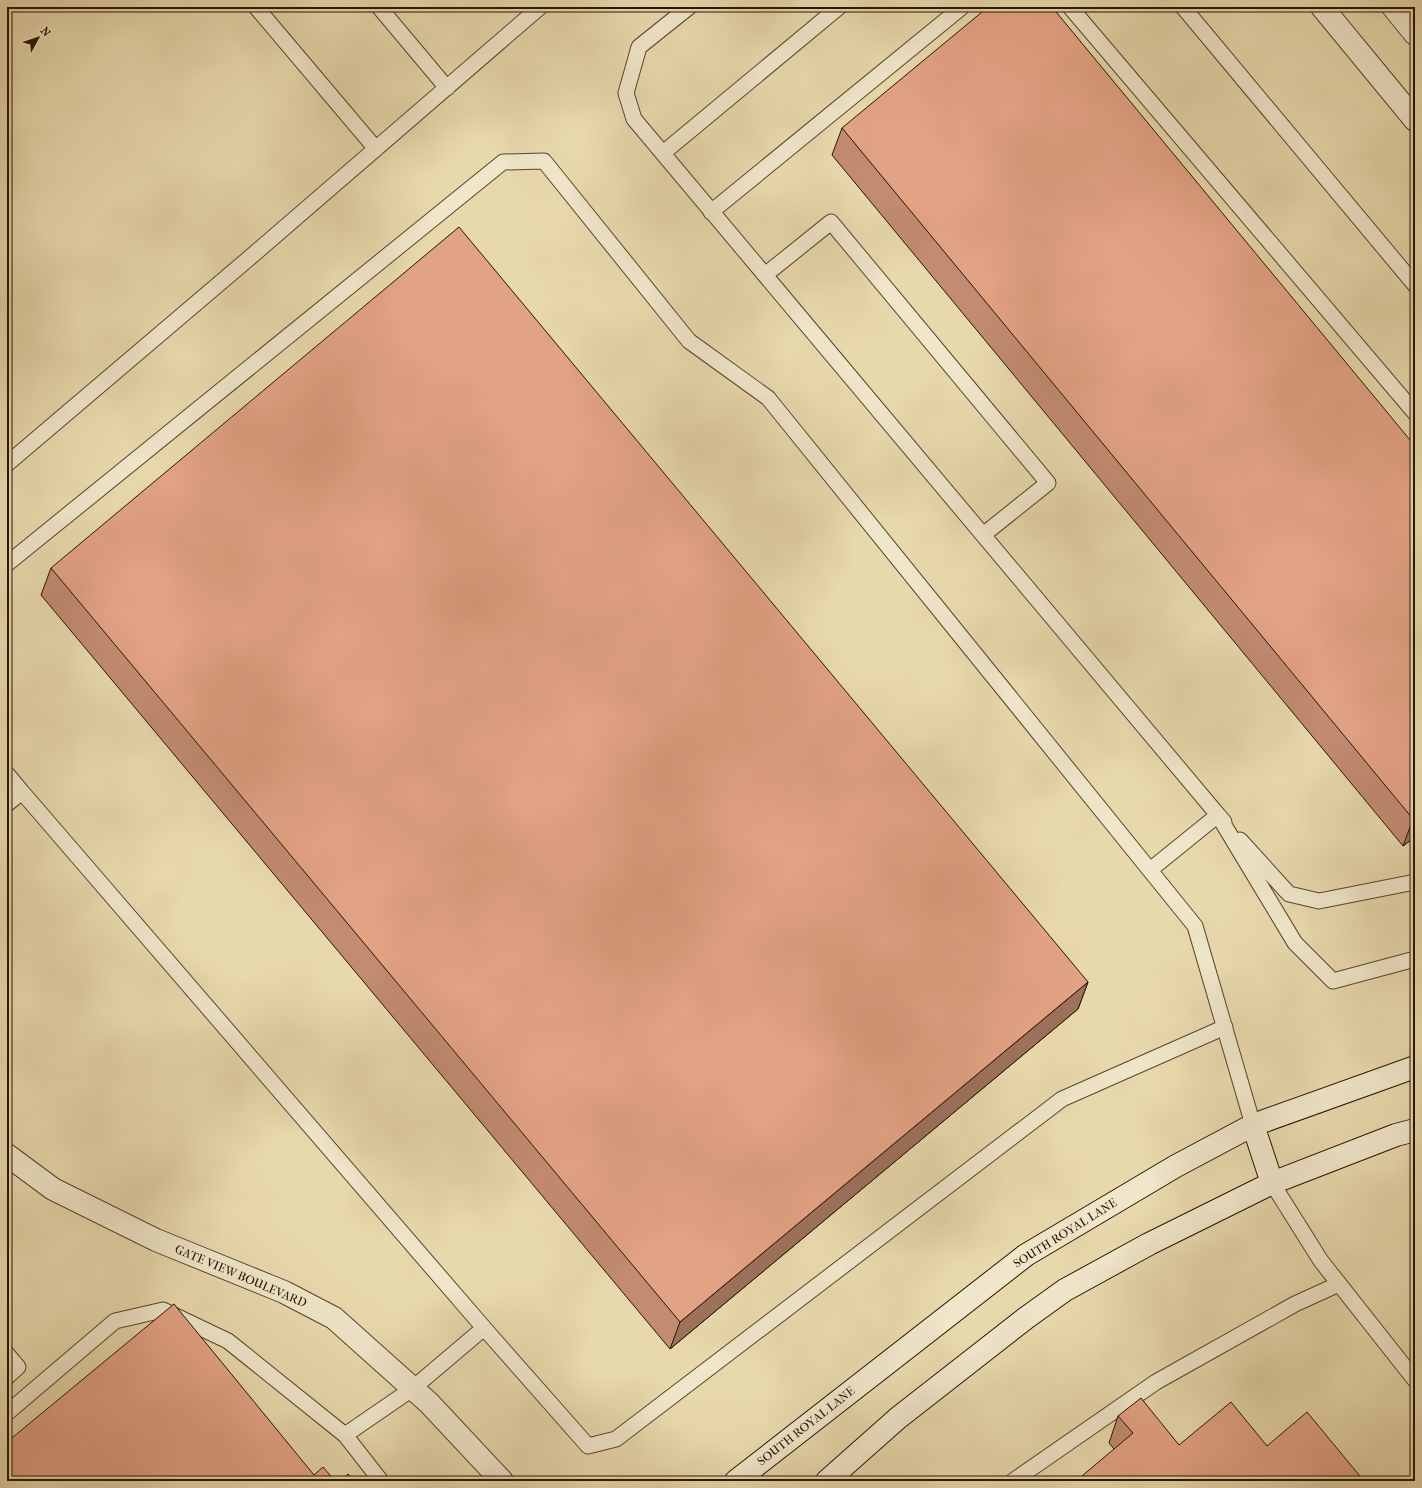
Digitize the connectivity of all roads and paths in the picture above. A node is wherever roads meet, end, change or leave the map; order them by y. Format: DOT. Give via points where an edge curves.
graph roads {
  1 [pos="256,7"];
  2 [pos="379,7"];
  3 [pos="540,7"];
  4 [pos="689,7"];
  5 [pos="839,7"];
  6 [pos="962,7"];
  7 [pos="1070,7"];
  8 [pos="1183,7"];
  9 [pos="1322,7"];
  10 [pos="1393,7"];
  11 [pos="1415,34"];
  12 [pos="447,88"];
  13 [pos="1415,120"];
  14 [pos="376,149"];
  15 [pos="663,153"];
  16 [pos="711,212"];
  17 [pos="764,275"];
  18 [pos="1415,285"];
  19 [pos="1415,413"];
  20 [pos="7,464"];
  21 [pos="983,535"];
  22 [pos="7,564"];
  23 [pos="7,774"];
  24 [pos="22,792"];
  25 [pos="7,804"];
  26 [pos="1218,815"];
  27 [pos="1150,870"];
  28 [pos="1415,882"];
  29 [pos="1415,959"];
  30 [pos="1225,1027"];
  31 [pos="1415,1067"];
  32 [pos="1253,1125"];
  33 [pos="1415,1130"];
  34 [pos="7,1155"];
  35 [pos="1272,1183"];
  36 [pos="1338,1284"];
  37 [pos="484,1328"];
  38 [pos="7,1354"];
  39 [pos="7,1377"];
  40 [pos="1415,1380"];
  41 [pos="412,1389"];
  42 [pos="7,1413"];
  43 [pos="345,1435"];
  44 [pos="381,1481"];
  45 [pos="502,1481"];
  46 [pos="736,1481"];
  47 [pos="827,1481"];
  48 [pos="1013,1481"];
  1 -- 14 [label="lane"];
  2 -- 12 [label="lane"];
  3 -- 12 [label="lane"];
  4 -- 15 [label="lane" via="639,48 626,93 634,119"];
  5 -- 15 [label="lane"];
  6 -- 16 [label="lane"];
  7 -- 19 [label="lane"];
  8 -- 18 [label="lane"];
  9 -- 13 [label="main road"];
  10 -- 11 [label="main road"];
  12 -- 14 [label="lane"];
  14 -- 20 [label="lane"];
  15 -- 16 [label="lane"];
  16 -- 17 [label="lane"];
  17 -- 21 [label="lane"];
  17 -- 21 [label="lane" via="831,222 1048,483"];
  21 -- 26 [label="lane"];
  22 -- 27 [label="lane" via="503,162 544,161 689,341 768,398"];
  23 -- 24 [label="lane"];
  24 -- 25 [label="lane"];
  24 -- 37 [label="lane"];
  26 -- 27 [label="lane"];
  26 -- 28 [label="lane" via="1289,894 1319,901"];
  26 -- 29 [label="lane" via="1295,943 1333,981"];
  27 -- 30 [label="lane" via="1195,926"];
  30 -- 32 [label="lane"];
  30 -- 37 [label="lane" via="1062,1099 616,1439 588,1446"];
  31 -- 32 [label="main road, SOUTH ROYAL LANE"];
  32 -- 35 [label="main road"];
  32 -- 46 [label="main road, SOUTH ROYAL LANE" via="1176,1166 1026,1254"];
  33 -- 35 [label="main road"];
  34 -- 41 [label="main road, GATE VIEW BOULEVARD" via="53,1189 156,1240 284,1292 334,1318"];
  35 -- 36 [label="lane"];
  35 -- 47 [label="main road" via="1149,1244 1065,1290 898,1418"];
  36 -- 40 [label="lane"];
  36 -- 48 [label="lane" via="1295,1304 1156,1382"];
  37 -- 41 [label="lane"];
  38 -- 39 [label="lane" via="18,1367"];
  41 -- 43 [label="lane"];
  41 -- 45 [label="main road, GATE VIEW BOULEVARD" via="429,1403"];
  42 -- 43 [label="lane" via="115,1321 163,1310 228,1341"];
  43 -- 44 [label="lane"];
}
